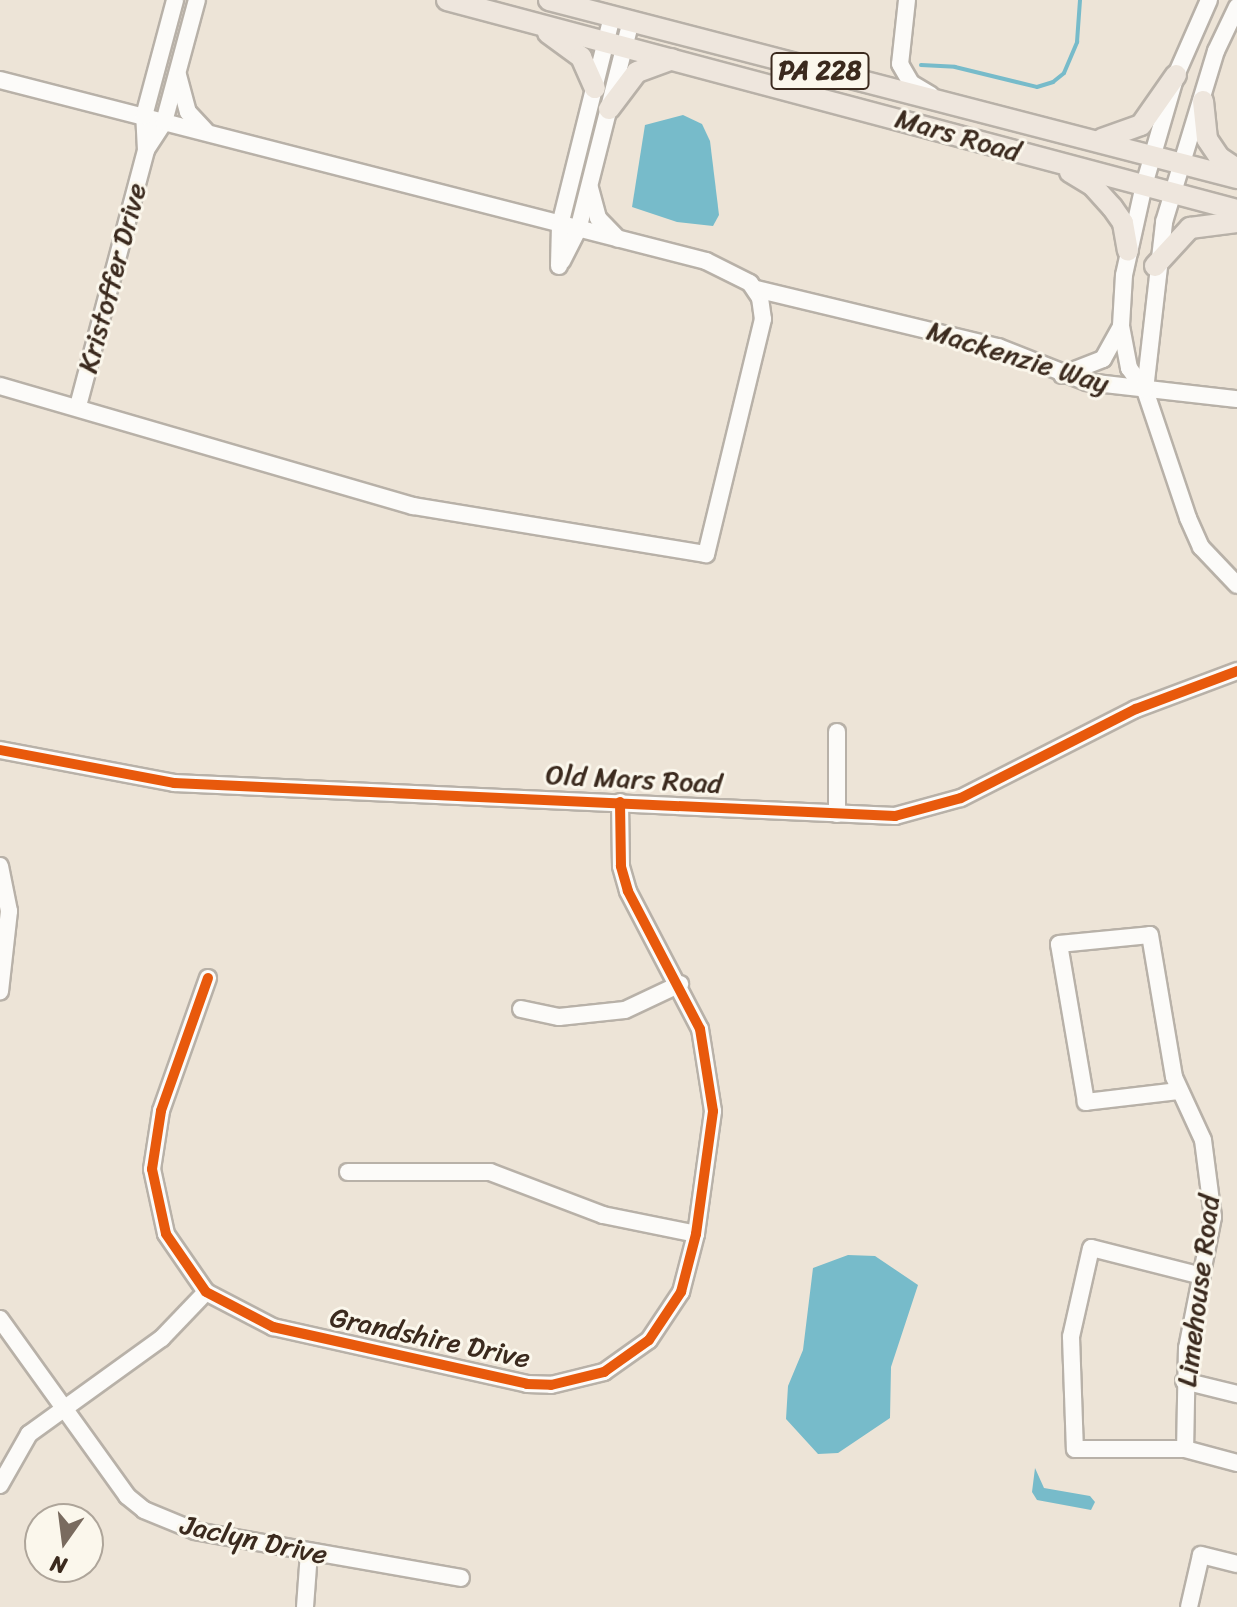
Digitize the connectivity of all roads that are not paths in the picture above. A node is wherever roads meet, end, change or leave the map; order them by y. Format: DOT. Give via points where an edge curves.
graph roads {
  1 [pos="175,0"];
  2 [pos="197,0"];
  3 [pos="447,0"];
  4 [pos="549,0"];
  5 [pos="907,0"];
  6 [pos="1209,0"];
  7 [pos="1237,7"];
  8 [pos="622,19"];
  9 [pos="531,22"];
  10 [pos="615,44"];
  11 [pos="675,58"];
  12 [pos="178,71"];
  13 [pos="1176,75"];
  14 [pos="0,80"];
  15 [pos="153,81"];
  16 [pos="595,88"];
  17 [pos="1203,101"];
  18 [pos="105,107"];
  19 [pos="953,107"];
  20 [pos="609,109"];
  21 [pos="144,116"];
  22 [pos="164,122"];
  23 [pos="211,134"];
  24 [pos="1093,140"];
  25 [pos="146,150"];
  26 [pos="1154,156"];
  27 [pos="1053,162"];
  28 [pos="1181,164"];
  29 [pos="1237,169"];
  30 [pos="1237,178"];
  31 [pos="1144,185"];
  32 [pos="589,186"];
  33 [pos="1172,192"];
  34 [pos="567,197"];
  35 [pos="1237,210"];
  36 [pos="521,215"];
  37 [pos="1237,222"];
  38 [pos="560,225"];
  39 [pos="578,230"];
  40 [pos="619,240"];
  41 [pos="1128,251"];
  42 [pos="1155,266"];
  43 [pos="756,289"];
  44 [pos="1121,326"];
  45 [pos="1062,375"];
  46 [pos="0,386"];
  47 [pos="1145,390"];
  48 [pos="1237,399"];
  49 [pos="78,406"];
  50 [pos="1237,585"];
  51 [pos="1237,671"];
  52 [pos="837,732"];
  53 [pos="0,750"];
  54 [pos="620,802"];
  55 [pos="837,814"];
  56 [pos="0,866"];
  57 [pos="208,978"];
  58 [pos="680,984"];
  59 [pos="0,991"];
  60 [pos="521,1009"];
  61 [pos="1179,1091"];
  62 [pos="348,1172"];
  63 [pos="696,1234"];
  64 [pos="1202,1276"];
  65 [pos="206,1292"];
  66 [pos="0,1319"];
  67 [pos="1184,1381"];
  68 [pos="1237,1394"];
  69 [pos="63,1406"];
  70 [pos="1185,1449"];
  71 [pos="1237,1463"];
  72 [pos="0,1485"];
  73 [pos="309,1552"];
  74 [pos="1237,1564"];
  75 [pos="461,1578"];
  76 [pos="305,1607"];
  77 [pos="1189,1607"];
  1 -- 15 [label="street, Kristoffer Drive"];
  2 -- 12 [label="street, Kristoffer Drive"];
  3 -- 9 [label="main road, Mars Road / PA 228"];
  4 -- 8 [label="main road, Mars Road / PA 228"];
  5 -- 19 [label="street" via="899,48 902,71 923,91"];
  6 -- 13 [label="street"];
  7 -- 17 [label="street" via="1216,51"];
  8 -- 10 [label="street"];
  8 -- 19 [label="main road, Mars Road / PA 228"];
  9 -- 10 [label="main road, Mars Road / PA 228"];
  9 -- 16 [label="main road" via="581,57"];
  10 -- 11 [label="main road, Mars Road / PA 228"];
  10 -- 16 [label="street"];
  10 -- 20 [label="street"];
  11 -- 20 [label="main road" via="637,72"];
  11 -- 27 [label="main road, Mars Road / PA 228"];
  12 -- 22 [label="street, Kristoffer Drive"];
  12 -- 23 [label="street" via="188,112"];
  13 -- 24 [label="main road" via="1141,125 1124,136"];
  13 -- 26 [label="street"];
  14 -- 18 [label="street, Mackenzie Way"];
  15 -- 18 [label="street" via="130,101"];
  15 -- 21 [label="street, Kristoffer Drive"];
  16 -- 34 [label="street"];
  17 -- 28 [label="street"];
  17 -- 29 [label="main road" via="1207,139 1219,157"];
  18 -- 21 [label="street, Mackenzie Way"];
  19 -- 24 [label="main road, Mars Road / PA 228"];
  20 -- 32 [label="street"];
  21 -- 22 [label="street, Mackenzie Way"];
  21 -- 25 [label="street, Kristoffer Drive"];
  22 -- 23 [label="street, Mackenzie Way"];
  22 -- 25 [label="street, Kristoffer Drive"];
  23 -- 36 [label="street, Mackenzie Way"];
  24 -- 26 [label="main road, Mars Road / PA 228"];
  25 -- 49 [label="street, Kristoffer Drive"];
  26 -- 28 [label="main road, Mars Road / PA 228"];
  26 -- 31 [label="street"];
  27 -- 31 [label="main road, Mars Road / PA 228"];
  27 -- 41 [label="main road" via="1104,197 1123,223"];
  28 -- 30 [label="main road, Mars Road / PA 228"];
  28 -- 33 [label="street"];
  31 -- 33 [label="main road, Mars Road / PA 228"];
  31 -- 41 [label="street"];
  32 -- 39 [label="street"];
  32 -- 40 [label="street" via="598,218"];
  33 -- 35 [label="main road, Mars Road / PA 228"];
  33 -- 42 [label="street"];
  34 -- 36 [label="street" via="548,210"];
  34 -- 38 [label="street"];
  36 -- 38 [label="street, Mackenzie Way"];
  37 -- 42 [label="main road" via="1190,228"];
  38 -- 39 [label="street, Mackenzie Way"];
  38 -- 39 [label="street" via="559,266"];
  39 -- 40 [label="street, Mackenzie Way"];
  40 -- 43 [label="street, Mackenzie Way" via="735,272"];
  41 -- 44 [label="street"];
  42 -- 47 [label="street" via="1152,360"];
  43 -- 45 [label="street, Mackenzie Way" via="987,343"];
  43 -- 49 [label="street" via="762,328 706,554 413,506"];
  44 -- 45 [label="street" via="1103,359"];
  44 -- 47 [label="street" via="1129,368"];
  45 -- 47 [label="street, Mackenzie Way"];
  46 -- 49 [label="street"];
  47 -- 48 [label="street, Mackenzie Way"];
  47 -- 50 [label="street" via="1201,547"];
  51 -- 55 [label="street, Old Mars Road" via="1136,709 928,810 887,817"];
  52 -- 55 [label="street"];
  53 -- 54 [label="street, Old Mars Road" via="174,783"];
  54 -- 55 [label="street, Old Mars Road"];
  54 -- 58 [label="street, Grandshire Drive" via="621,866 628,891"];
  56 -- 59 [label="street" via="9,911"];
  57 -- 65 [label="street, Grandshire Drive" via="161,1111 152,1169 166,1234"];
  58 -- 60 [label="street" via="625,1010 559,1017"];
  58 -- 63 [label="street, Grandshire Drive" via="707,1057 713,1111"];
  61 -- 61 [label="street, Limehouse Road" via="1150,935 1059,944 1086,1102"];
  61 -- 64 [label="street, Limehouse Road" via="1203,1140 1212,1182 1213,1217"];
  62 -- 63 [label="street" via="490,1172 603,1215"];
  63 -- 65 [label="street, Grandshire Drive" via="681,1292 649,1340 604,1372 551,1385 308,1337 237,1313"];
  64 -- 67 [label="street, Limehouse Road"];
  64 -- 70 [label="street" via="1091,1248 1071,1337 1075,1449"];
  65 -- 69 [label="street" via="162,1338"];
  66 -- 69 [label="street, Jaclyn Drive"];
  67 -- 68 [label="street"];
  67 -- 70 [label="street, Limehouse Road"];
  69 -- 72 [label="street" via="19,1444"];
  69 -- 73 [label="street, Jaclyn Drive" via="127,1496 144,1510 195,1531"];
  70 -- 71 [label="street"];
  73 -- 75 [label="street, Jaclyn Drive"];
  73 -- 76 [label="street"];
  74 -- 77 [label="street" via="1201,1555"];
}
